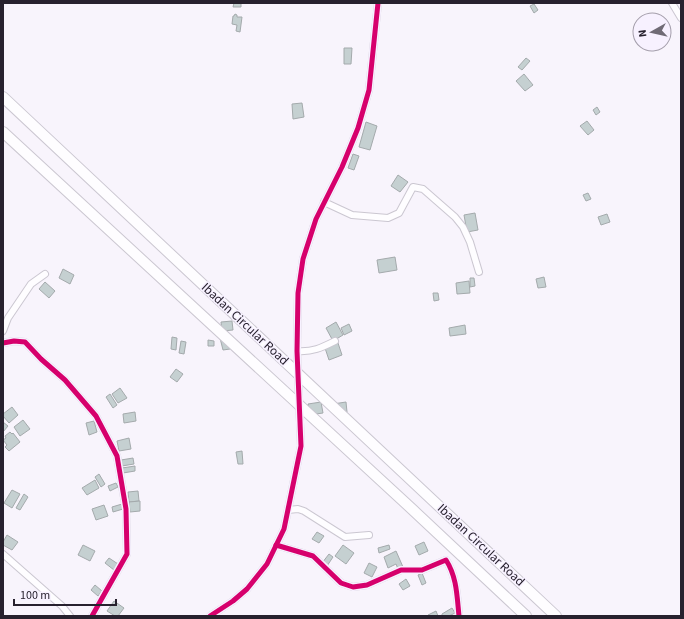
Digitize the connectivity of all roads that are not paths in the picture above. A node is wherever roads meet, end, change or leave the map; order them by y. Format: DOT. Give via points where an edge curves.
graph roads {
  1 [pos="378,3"];
  2 [pos="672,3"];
  3 [pos="681,18"];
  4 [pos="3,97"];
  5 [pos="3,132"];
  6 [pos="324,202"];
  7 [pos="480,272"];
  8 [pos="45,274"];
  9 [pos="3,331"];
  10 [pos="335,341"];
  11 [pos="3,343"];
  12 [pos="297,351"];
  13 [pos="288,510"];
  14 [pos="368,535"];
  15 [pos="276,545"];
  16 [pos="3,554"];
  17 [pos="70,616"];
  18 [pos="92,616"];
  19 [pos="210,616"];
  20 [pos="459,616"];
  21 [pos="526,616"];
  22 [pos="556,616"];
  1 -- 6 [label="street" via="369,90 358,128"];
  2 -- 3 [label="street"];
  4 -- 22 [label="highway, Ibadan Circular Road"];
  5 -- 21 [label="highway, Ibadan Circular Road"];
  6 -- 7 [label="street" via="352,215 388,218 399,213 413,187 423,189 463,227"];
  6 -- 12 [label="street" via="303,259 298,293"];
  8 -- 9 [label="street" via="31,284 8,318"];
  10 -- 12 [label="street" via="318,350"];
  11 -- 18 [label="street" via="25,342 65,380 96,416 117,456 126,509 127,554"];
  12 -- 13 [label="street" via="300,446"];
  13 -- 14 [label="street" via="304,511 345,537"];
  13 -- 15 [label="street" via="284,529"];
  15 -- 19 [label="street" via="266,564 247,589"];
  15 -- 20 [label="street" via="313,556 341,584 353,587 367,585 401,570 422,570 446,560 456,584"];
  16 -- 17 [label="street"];
}
